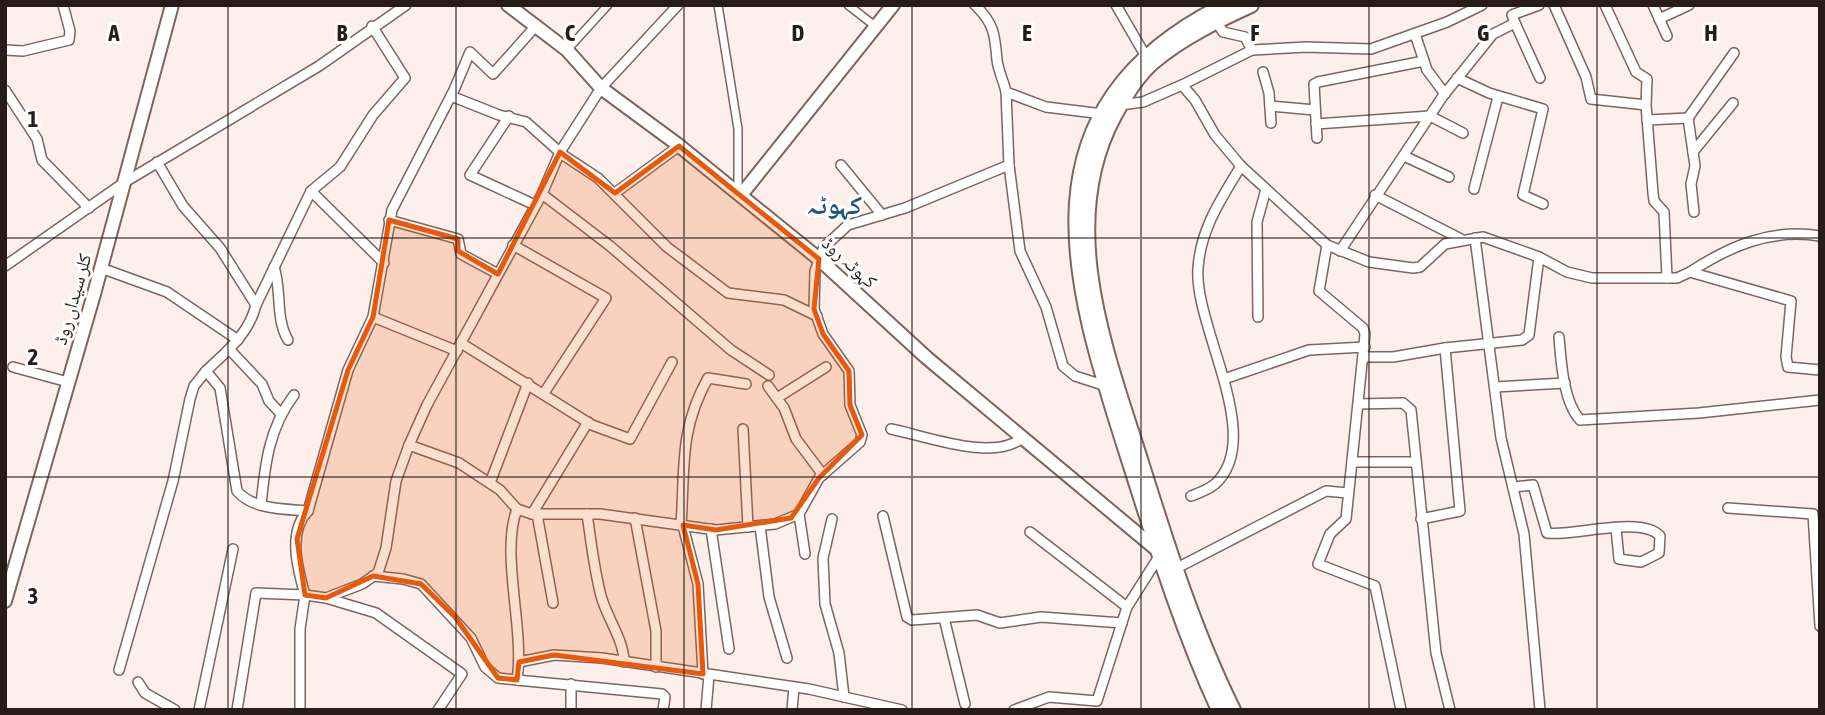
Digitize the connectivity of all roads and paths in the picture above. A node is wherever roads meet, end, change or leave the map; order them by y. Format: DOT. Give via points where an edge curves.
graph roads {
  1 [pos="63,5"];
  2 [pos="172,5"];
  3 [pos="406,5"];
  4 [pos="508,5"];
  5 [pos="608,5"];
  6 [pos="678,5"];
  7 [pos="718,5"];
  8 [pos="848,5"];
  9 [pos="894,5"];
  10 [pos="975,5"];
  11 [pos="1116,5"];
  12 [pos="1225,5"];
  13 [pos="1251,5"];
  14 [pos="1482,5"];
  15 [pos="1539,5"];
  16 [pos="1554,5"];
  17 [pos="1605,5"];
  18 [pos="1653,5"];
  19 [pos="1689,5"];
  20 [pos="1659,19"];
  21 [pos="1216,21"];
  22 [pos="1515,23"];
  23 [pos="372,26"];
  24 [pos="875,26"];
  25 [pos="534,28"];
  26 [pos="1415,34"];
  27 [pos="1667,36"];
  28 [pos="5,50"];
  29 [pos="568,50"];
  30 [pos="1252,50"];
  31 [pos="1734,53"];
  32 [pos="1145,55"];
  33 [pos="1424,61"];
  34 [pos="1264,72"];
  35 [pos="1457,78"];
  36 [pos="1540,78"];
  37 [pos="1182,85"];
  38 [pos="601,88"];
  39 [pos="5,90"];
  40 [pos="1006,92"];
  41 [pos="1445,94"];
  42 [pos="451,96"];
  43 [pos="1498,97"];
  44 [pos="1733,103"];
  45 [pos="1120,105"];
  46 [pos="1646,105"];
  47 [pos="1270,106"];
  48 [pos="1315,110"];
  49 [pos="1103,114"];
  50 [pos="509,116"];
  51 [pos="1430,116"];
  52 [pos="1688,118"];
  53 [pos="1647,120"];
  54 [pos="1271,123"];
  55 [pos="1316,124"];
  56 [pos="1463,133"];
  57 [pos="1317,138"];
  58 [pos="680,146"];
  59 [pos="560,152"];
  60 [pos="1693,152"];
  61 [pos="1404,156"];
  62 [pos="157,162"];
  63 [pos="841,164"];
  64 [pos="1009,165"];
  65 [pos="1241,166"];
  66 [pos="1449,177"];
  67 [pos="125,182"];
  68 [pos="1266,189"];
  69 [pos="1474,189"];
  70 [pos="311,191"];
  71 [pos="615,193"];
  72 [pos="542,194"];
  73 [pos="739,194"];
  74 [pos="1375,195"];
  75 [pos="1544,204"];
  76 [pos="535,205"];
  77 [pos="89,208"];
  78 [pos="1694,212"];
  79 [pos="882,215"];
  80 [pos="389,220"];
  81 [pos="1820,236"];
  82 [pos="1475,238"];
  83 [pos="1461,239"];
  84 [pos="513,245"];
  85 [pos="1326,245"];
  86 [pos="26,251"];
  87 [pos="1340,251"];
  88 [pos="1539,257"];
  89 [pos="5,260"];
  90 [pos="820,260"];
  91 [pos="384,263"];
  92 [pos="5,266"];
  93 [pos="274,267"];
  94 [pos="102,268"];
  95 [pos="1690,272"];
  96 [pos="498,274"];
  97 [pos="1667,278"];
  98 [pos="256,305"];
  99 [pos="817,316"];
  100 [pos="373,317"];
  101 [pos="1258,317"];
  102 [pos="1559,337"];
  103 [pos="237,340"];
  104 [pos="288,340"];
  105 [pos="1489,343"];
  106 [pos="459,347"];
  107 [pos="1445,348"];
  108 [pos="230,350"];
  109 [pos="1364,352"];
  110 [pos="672,362"];
  111 [pos="13,367"];
  112 [pos="827,367"];
  113 [pos="1820,370"];
  114 [pos="206,371"];
  115 [pos="769,375"];
  116 [pos="1224,379"];
  117 [pos="68,382"];
  118 [pos="528,383"];
  119 [pos="1565,383"];
  120 [pos="746,384"];
  121 [pos="768,386"];
  122 [pos="1106,386"];
  123 [pos="1494,387"];
  124 [pos="544,393"];
  125 [pos="294,395"];
  126 [pos="776,398"];
  127 [pos="1820,400"];
  128 [pos="1359,404"];
  129 [pos="280,413"];
  130 [pos="588,422"];
  131 [pos="743,429"];
  132 [pos="891,429"];
  133 [pos="1022,438"];
  134 [pos="409,445"];
  135 [pos="1352,462"];
  136 [pos="1416,462"];
  137 [pos="823,475"];
  138 [pos="489,483"];
  139 [pos="1513,487"];
  140 [pos="1348,493"];
  141 [pos="1191,496"];
  142 [pos="261,505"];
  143 [pos="1728,508"];
  144 [pos="517,509"];
  145 [pos="308,511"];
  146 [pos="535,514"];
  147 [pos="587,514"];
  148 [pos="799,514"];
  149 [pos="883,516"];
  150 [pos="635,518"];
  151 [pos="832,519"];
  152 [pos="1421,519"];
  153 [pos="682,525"];
  154 [pos="761,526"];
  155 [pos="748,527"];
  156 [pos="1616,528"];
  157 [pos="711,529"];
  158 [pos="1030,532"];
  159 [pos="233,549"];
  160 [pos="805,554"];
  161 [pos="1164,554"];
  162 [pos="1175,569"];
  163 [pos="373,576"];
  164 [pos="305,595"];
  165 [pos="326,598"];
  166 [pos="5,601"];
  167 [pos="553,603"];
  168 [pos="1127,607"];
  169 [pos="1819,615"];
  170 [pos="944,618"];
  171 [pos="1122,622"];
  172 [pos="1820,625"];
  173 [pos="729,649"];
  174 [pos="787,658"];
  175 [pos="519,662"];
  176 [pos="624,662"];
  177 [pos="656,667"];
  178 [pos="119,670"];
  179 [pos="706,675"];
  180 [pos="517,680"];
  181 [pos="138,682"];
  182 [pos="571,684"];
  183 [pos="794,687"];
  184 [pos="844,697"];
  185 [pos="965,704"];
  186 [pos="1079,705"];
  187 [pos="865,706"];
  188 [pos="175,710"];
  189 [pos="199,710"];
  190 [pos="237,710"];
  191 [pos="300,710"];
  192 [pos="438,710"];
  193 [pos="571,710"];
  194 [pos="663,710"];
  195 [pos="706,710"];
  196 [pos="792,710"];
  197 [pos="902,710"];
  198 [pos="1014,710"];
  199 [pos="1219,710"];
  200 [pos="1233,710"];
  201 [pos="1401,710"];
  202 [pos="1450,710"];
  203 [pos="1540,710"];
  1 -- 28 [label="street" via="69,40 23,51"];
  2 -- 67 [label="main road, کلر سیداں روڈ"];
  3 -- 23 [label="street"];
  4 -- 25 [label="main road, کہوٹہ روڈ"];
  5 -- 29 [label="street"];
  6 -- 38 [label="street"];
  7 -- 73 [label="street" via="738,130"];
  8 -- 24 [label="street"];
  9 -- 24 [label="main road"];
  10 -- 40 [label="street" via="994,28"];
  11 -- 32 [label="street"];
  12 -- 32 [label="main road"];
  13 -- 21 [label="main road"];
  14 -- 26 [label="street"];
  15 -- 22 [label="street" via="1512,15"];
  16 -- 46 [label="street" via="1586,76 1591,99"];
  17 -- 46 [label="street" via="1636,72 1647,79"];
  18 -- 20 [label="street"];
  19 -- 20 [label="street"];
  20 -- 27 [label="street"];
  21 -- 30 [label="street" via="1223,32 1245,37"];
  21 -- 45 [label="main road" via="1152,63"];
  22 -- 35 [label="street" via="1493,34"];
  22 -- 36 [label="street"];
  23 -- 62 [label="street" via="319,66"];
  23 -- 70 [label="street" via="405,78 373,115 340,167"];
  24 -- 73 [label="main road"];
  25 -- 29 [label="main road, کہوٹہ روڈ"];
  25 -- 42 [label="street" via="493,74 470,52"];
  26 -- 30 [label="street" via="1371,49"];
  26 -- 33 [label="street"];
  29 -- 38 [label="main road, کہوٹہ روڈ"];
  30 -- 37 [label="street"];
  31 -- 52 [label="street"];
  32 -- 49 [label="main road" via="1119,85"];
  33 -- 41 [label="street"];
  33 -- 48 [label="street" via="1318,82 1314,84"];
  34 -- 47 [label="street"];
  35 -- 41 [label="street"];
  35 -- 43 [label="street"];
  37 -- 45 [label="street" via="1143,102"];
  37 -- 65 [label="street"];
  38 -- 58 [label="main road, کہوٹہ روڈ"];
  38 -- 59 [label="street"];
  39 -- 77 [label="street" via="37,139 42,160"];
  40 -- 49 [label="street" via="1046,107"];
  40 -- 64 [label="street"];
  41 -- 51 [label="street"];
  42 -- 50 [label="street"];
  42 -- 80 [label="street"];
  43 -- 69 [label="street"];
  43 -- 75 [label="street" via="1543,109 1523,195"];
  44 -- 60 [label="street"];
  45 -- 161 [label="main road" via="1102,141 1091,181 1088,265"];
  46 -- 53 [label="street"];
  47 -- 48 [label="street"];
  47 -- 54 [label="street"];
  48 -- 55 [label="street"];
  49 -- 122 [label="main road" via="1081,172 1074,229"];
  50 -- 59 [label="street" via="526,122"];
  50 -- 76 [label="street" via="470,175"];
  51 -- 55 [label="street"];
  51 -- 56 [label="street"];
  51 -- 61 [label="street"];
  52 -- 53 [label="street"];
  52 -- 60 [label="street"];
  53 -- 97 [label="street" via="1654,201 1664,212"];
  55 -- 57 [label="street"];
  58 -- 71 [label="street"];
  58 -- 73 [label="main road, کہوٹہ روڈ"];
  59 -- 71 [label="street"];
  59 -- 72 [label="street"];
  60 -- 78 [label="street"];
  61 -- 66 [label="street"];
  61 -- 74 [label="street"];
  62 -- 67 [label="street"];
  62 -- 98 [label="street"];
  63 -- 79 [label="street"];
  64 -- 79 [label="street"];
  64 -- 122 [label="street" via="1017,238 1046,307 1059,358 1075,376"];
  65 -- 68 [label="street"];
  65 -- 116 [label="street" via="1214,209 1200,248 1198,272 1206,323"];
  67 -- 77 [label="street"];
  67 -- 94 [label="main road, کلر سیداں روڈ"];
  68 -- 85 [label="street"];
  68 -- 101 [label="street" via="1256,222"];
  70 -- 91 [label="street"];
  70 -- 93 [label="street"];
  71 -- 99 [label="street" via="667,247 728,293 784,300"];
  72 -- 76 [label="street"];
  72 -- 115 [label="street" via="731,350"];
  73 -- 90 [label="main road, کہوٹہ روڈ"];
  74 -- 83 [label="street"];
  74 -- 87 [label="street"];
  76 -- 84 [label="street"];
  77 -- 86 [label="street"];
  79 -- 90 [label="street" via="841,229 824,247"];
  80 -- 91 [label="street"];
  80 -- 96 [label="street" via="458,239 461,254"];
  81 -- 95 [label="street" via="1763,237 1722,251"];
  82 -- 83 [label="street"];
  82 -- 88 [label="street"];
  82 -- 105 [label="street"];
  83 -- 87 [label="street" via="1413,268"];
  84 -- 96 [label="street"];
  84 -- 124 [label="street" via="606,298"];
  85 -- 87 [label="street"];
  85 -- 109 [label="street" via="1319,291 1363,328"];
  86 -- 89 [label="street"];
  86 -- 92 [label="street"];
  88 -- 97 [label="street" via="1567,272 1592,278"];
  88 -- 105 [label="street" via="1529,335 1511,343"];
  90 -- 99 [label="street" via="814,286"];
  90 -- 133 [label="main road, کہوٹہ روڈ"];
  91 -- 100 [label="street"];
  93 -- 98 [label="street"];
  93 -- 104 [label="street" via="280,323"];
  94 -- 103 [label="street" via="167,292"];
  94 -- 117 [label="main road, کلر سیداں روڈ"];
  95 -- 97 [label="street"];
  95 -- 113 [label="street" via="1791,301 1788,367"];
  96 -- 106 [label="street"];
  98 -- 103 [label="street"];
  99 -- 137 [label="street" via="823,334 849,371 850,405 862,435"];
  100 -- 106 [label="street"];
  100 -- 145 [label="street" via="348,370"];
  102 -- 119 [label="street"];
  103 -- 108 [label="street"];
  105 -- 107 [label="street"];
  105 -- 123 [label="street"];
  106 -- 118 [label="street"];
  106 -- 134 [label="street"];
  107 -- 109 [label="street" via="1392,358"];
  107 -- 152 [label="street" via="1460,511"];
  108 -- 114 [label="street"];
  108 -- 129 [label="street" via="262,384"];
  109 -- 116 [label="street" via="1320,348"];
  109 -- 128 [label="street"];
  110 -- 130 [label="street" via="630,439"];
  111 -- 117 [label="street"];
  112 -- 126 [label="street"];
  114 -- 142 [label="street" via="220,388 237,491 244,500"];
  114 -- 178 [label="street" via="190,399 173,481"];
  116 -- 141 [label="street" via="1232,411 1232,459 1211,487"];
  117 -- 166 [label="main road, کلر سیداں روڈ"];
  118 -- 124 [label="street"];
  118 -- 138 [label="street"];
  119 -- 123 [label="street"];
  119 -- 127 [label="street" via="1580,420"];
  120 -- 153 [label="street" via="708,378 696,400 685,437"];
  121 -- 126 [label="street"];
  122 -- 161 [label="main road"];
  123 -- 139 [label="street"];
  124 -- 130 [label="street"];
  125 -- 129 [label="street"];
  126 -- 137 [label="street" via="796,439"];
  128 -- 135 [label="street"];
  128 -- 136 [label="street" via="1409,405"];
  129 -- 142 [label="street" via="266,455"];
  130 -- 146 [label="street"];
  131 -- 155 [label="street"];
  132 -- 133 [label="street" via="981,449 1012,446"];
  133 -- 161 [label="main road, کہوٹہ روڈ"];
  134 -- 138 [label="street" via="459,463"];
  134 -- 163 [label="street" via="396,481 386,548"];
  135 -- 136 [label="street"];
  135 -- 140 [label="street"];
  136 -- 152 [label="street"];
  137 -- 148 [label="street" via="809,491"];
  138 -- 144 [label="street"];
  139 -- 156 [label="street" via="1533,485 1547,533"];
  139 -- 203 [label="street" via="1527,556"];
  140 -- 162 [label="street" via="1326,491"];
  140 -- 201 [label="street" via="1346,519 1330,534 1318,564 1375,586"];
  142 -- 145 [label="street"];
  143 -- 169 [label="street" via="1813,514"];
  144 -- 146 [label="street"];
  144 -- 175 [label="street" via="513,565"];
  145 -- 164 [label="street" via="296,557"];
  146 -- 147 [label="street"];
  146 -- 167 [label="street"];
  147 -- 150 [label="street"];
  147 -- 176 [label="street" via="601,596 624,649"];
  148 -- 154 [label="street"];
  148 -- 160 [label="street"];
  149 -- 170 [label="street" via="907,617"];
  150 -- 153 [label="street"];
  150 -- 177 [label="street" via="656,631"];
  151 -- 184 [label="street" via="823,558 825,604 839,653"];
  152 -- 202 [label="street" via="1436,653"];
  153 -- 157 [label="street"];
  153 -- 179 [label="street" via="698,584"];
  154 -- 155 [label="street"];
  154 -- 174 [label="street" via="769,597"];
  155 -- 157 [label="street"];
  156 -- 156 [label="street" via="1657,532 1661,541 1658,553 1641,562 1619,559"];
  157 -- 173 [label="street"];
  158 -- 168 [label="street"];
  159 -- 189 [label="street"];
  161 -- 162 [label="main road"];
  161 -- 168 [label="street"];
  161 -- 199 [label="main road, کہوٹہ روڈ"];
  162 -- 200 [label="main road"];
  163 -- 165 [label="street"];
  163 -- 180 [label="street" via="421,584 471,638 485,667 498,678"];
  164 -- 165 [label="street"];
  164 -- 190 [label="street" via="257,593"];
  164 -- 191 [label="street" via="300,629"];
  165 -- 192 [label="street" via="376,614 462,674"];
  168 -- 171 [label="street"];
  169 -- 172 [label="street"];
  170 -- 171 [label="street" via="977,615 1000,623 1041,617"];
  170 -- 185 [label="street"];
  171 -- 186 [label="street" via="1097,701"];
  175 -- 176 [label="street" via="554,655"];
  175 -- 180 [label="street"];
  176 -- 177 [label="street"];
  177 -- 179 [label="street"];
  179 -- 183 [label="street"];
  179 -- 195 [label="street"];
  180 -- 182 [label="street"];
  181 -- 188 [label="street" via="145,693"];
  182 -- 193 [label="street"];
  182 -- 194 [label="street" via="662,694"];
  183 -- 184 [label="street"];
  183 -- 196 [label="street"];
  184 -- 187 [label="street"];
  186 -- 198 [label="street" via="1049,697"];
  187 -- 197 [label="street"];
}
